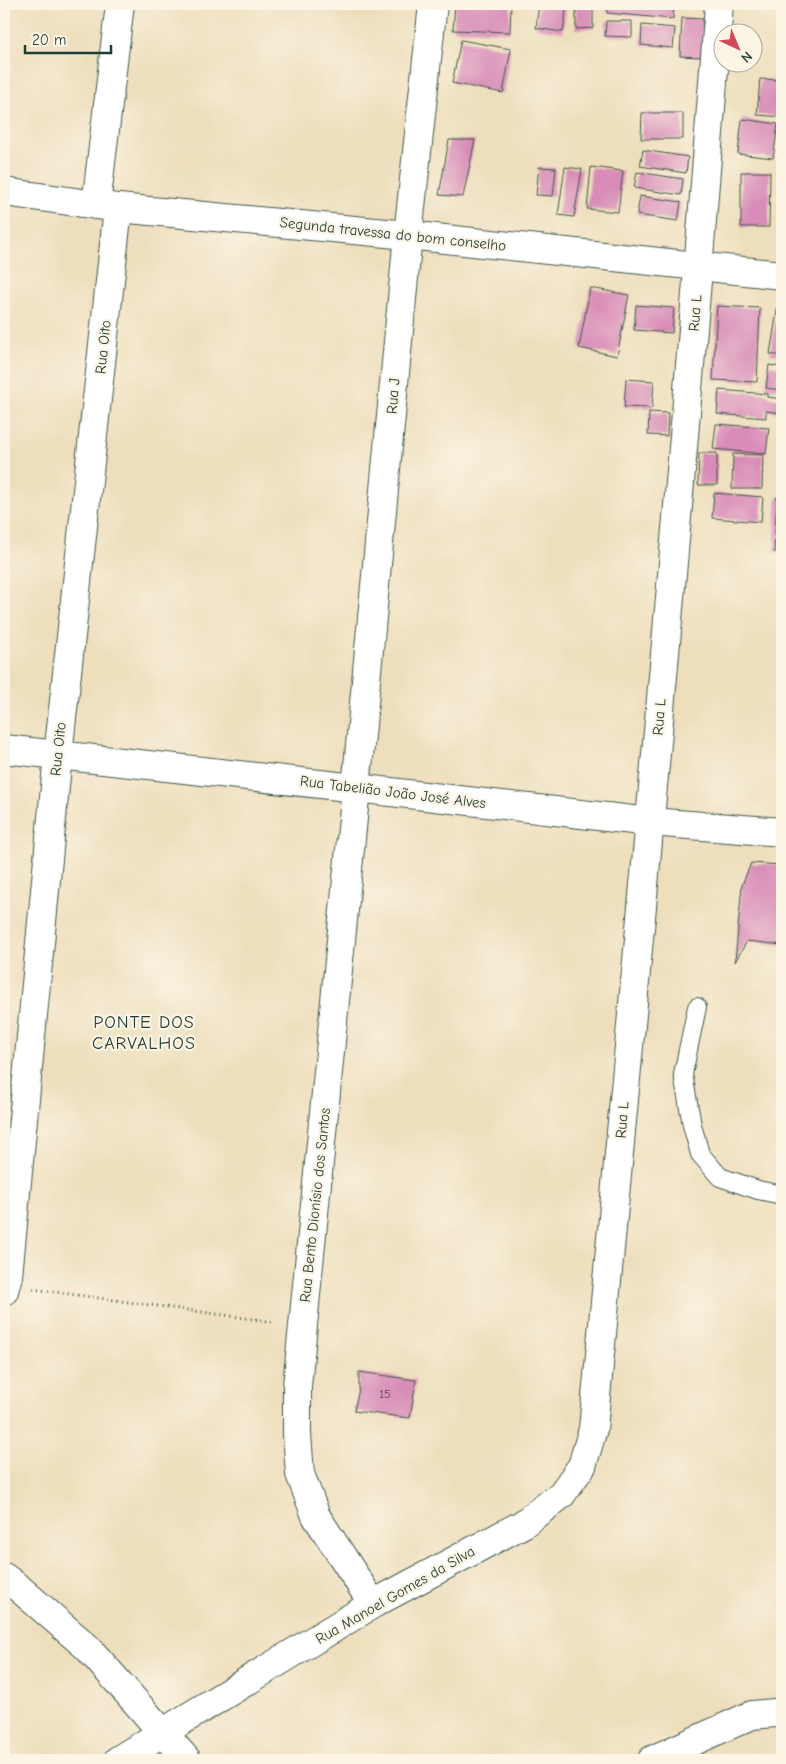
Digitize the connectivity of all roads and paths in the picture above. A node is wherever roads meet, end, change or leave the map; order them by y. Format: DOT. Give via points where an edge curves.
graph roads {
  1 [pos="120,4"];
  2 [pos="433,4"];
  3 [pos="719,4"];
  4 [pos="4,192"];
  5 [pos="107,206"];
  6 [pos="408,235"];
  7 [pos="699,266"];
  8 [pos="782,275"];
  9 [pos="4,749"];
  10 [pos="58,755"];
  11 [pos="356,788"];
  12 [pos="650,822"];
  13 [pos="782,832"];
  14 [pos="697,1007"];
  15 [pos="782,1195"];
  16 [pos="4,1288"];
  17 [pos="303,1326"];
  18 [pos="593,1430"];
  19 [pos="4,1577"];
  20 [pos="373,1604"];
  21 [pos="782,1714"];
  22 [pos="164,1733"];
  23 [pos="118,1760"];
  24 [pos="187,1760"];
  25 [pos="652,1760"];
  1 -- 5 [label="street, Rua Oito"];
  2 -- 6 [label="street, Rua J"];
  3 -- 7 [label="street, Rua L"];
  4 -- 5 [label="street, Segunda travessa do bom conselho"];
  5 -- 6 [label="street, Segunda travessa do bom conselho"];
  5 -- 10 [label="street, Rua Oito"];
  6 -- 7 [label="street, Segunda travessa do bom conselho"];
  6 -- 11 [label="street, Rua J"];
  7 -- 8 [label="street, Segunda travessa do bom conselho"];
  7 -- 12 [label="street, Rua L"];
  9 -- 10 [label="street, Rua Tabelião João José Alves"];
  10 -- 11 [label="street, Rua Tabelião João José Alves"];
  10 -- 16 [label="street, Rua Oito" via="9,1267"];
  11 -- 12 [label="street, Rua Tabelião João José Alves"];
  11 -- 17 [label="street, Rua Bento Dionísio dos Santos"];
  12 -- 13 [label="street, Rua Tabelião João José Alves"];
  12 -- 18 [label="street, Rua L"];
  14 -- 15 [label="lane" via="683,1074 700,1154 720,1177"];
  16 -- 17 [label="path"];
  17 -- 20 [label="street, Rua Bento Dionísio dos Santos" via="297,1386 300,1474 316,1516"];
  18 -- 20 [label="street, Rua Manoel Gomes da Silva" via="582,1466 561,1495 522,1524"];
  19 -- 22 [label="street" via="88,1648"];
  20 -- 22 [label="street, Rua Manoel Gomes da Silva"];
  21 -- 25 [label="street" via="752,1715"];
  22 -- 23 [label="street, Rua Manoel Gomes da Silva"];
  22 -- 24 [label="street"];
}
